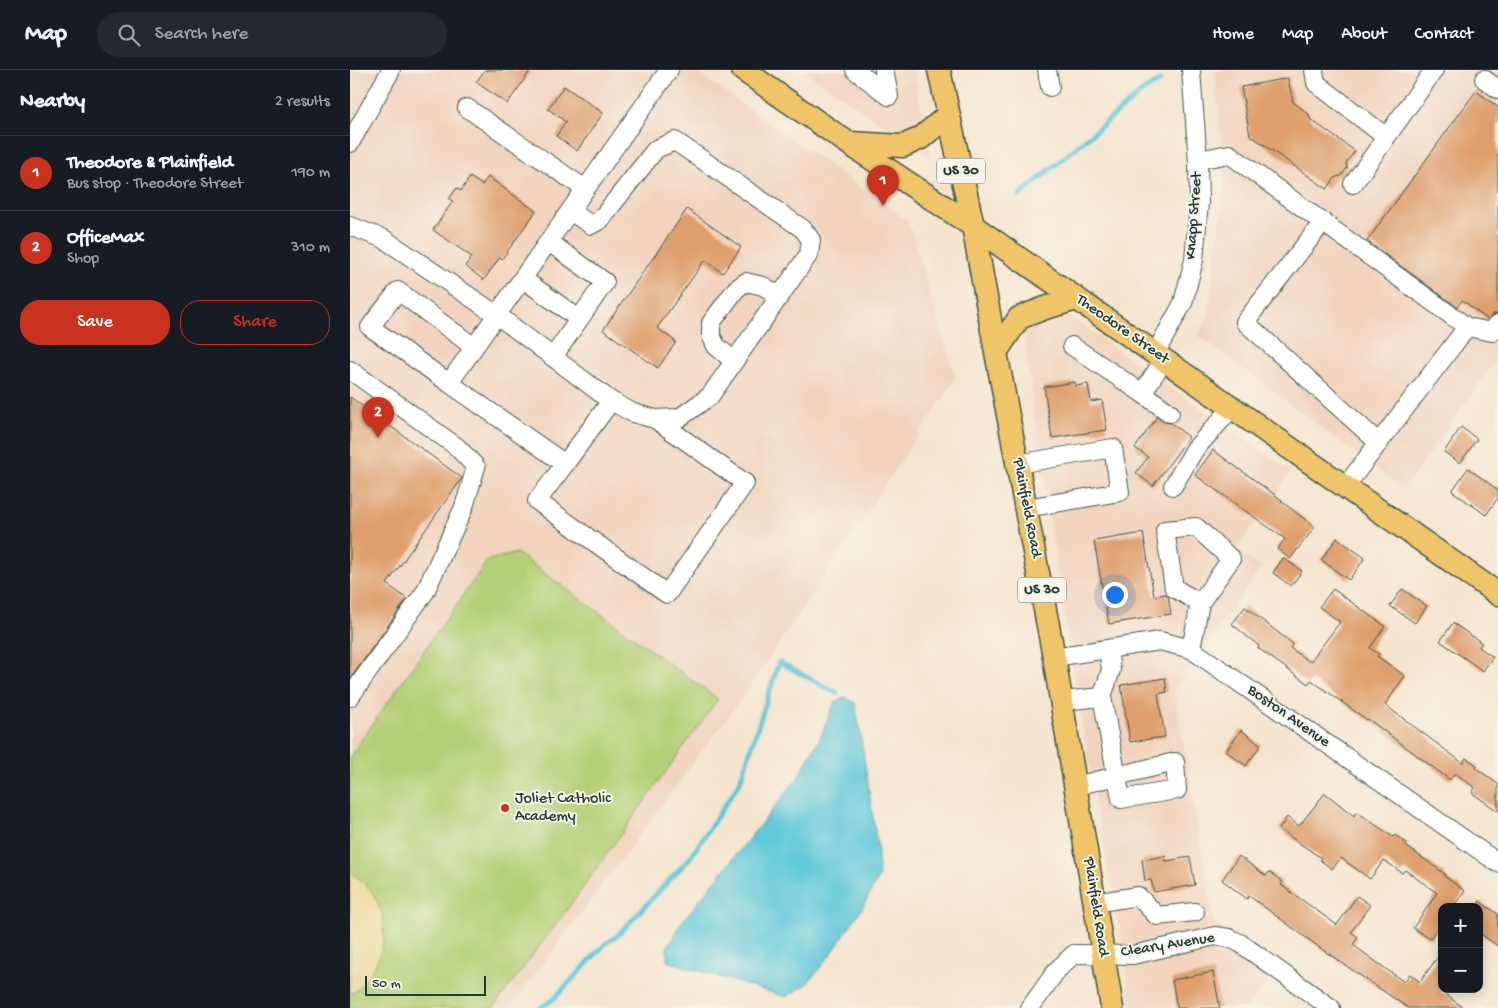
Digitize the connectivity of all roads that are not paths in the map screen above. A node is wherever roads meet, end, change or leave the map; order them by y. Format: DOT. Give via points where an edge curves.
graph roads {
  1 [pos="391,70"];
  2 [pos="669,70"];
  3 [pos="855,70"];
  4 [pos="884,70"];
  5 [pos="939,70"];
  6 [pos="1191,70"];
  7 [pos="1314,70"];
  8 [pos="1434,70"];
  9 [pos="747,71"];
  10 [pos="467,108"];
  11 [pos="948,115"];
  12 [pos="1386,137"];
  13 [pos="350,143"];
  14 [pos="848,143"];
  15 [pos="1198,160"];
  16 [pos="1353,184"];
  17 [pos="585,189"];
  18 [pos="570,212"];
  19 [pos="1323,222"];
  20 [pos="350,226"];
  21 [pos="973,226"];
  22 [pos="549,242"];
  23 [pos="523,278"];
  24 [pos="779,296"];
  25 [pos="1077,299"];
  26 [pos="497,315"];
  27 [pos="579,318"];
  28 [pos="1498,324"];
  29 [pos="1467,327"];
  30 [pos="1072,346"];
  31 [pos="474,347"];
  32 [pos="996,352"];
  33 [pos="553,357"];
  34 [pos="1160,357"];
  35 [pos="734,361"];
  36 [pos="350,370"];
  37 [pos="449,383"];
  38 [pos="1142,393"];
  39 [pos="611,401"];
  40 [pos="1232,408"];
  41 [pos="1170,412"];
  42 [pos="655,419"];
  43 [pos="1379,443"];
  44 [pos="565,464"];
  45 [pos="1017,464"];
  46 [pos="1173,486"];
  47 [pos="1345,487"];
  48 [pos="1026,508"];
  49 [pos="1498,594"];
  50 [pos="1200,604"];
  51 [pos="1108,649"];
  52 [pos="1191,649"];
  53 [pos="1054,657"];
  54 [pos="350,697"];
  55 [pos="1102,697"];
  56 [pos="1062,702"];
  57 [pos="1075,786"];
  58 [pos="1498,863"];
  59 [pos="1094,903"];
  60 [pos="1195,912"];
  61 [pos="1102,954"];
  62 [pos="1030,1008"];
  63 [pos="1112,1008"];
  64 [pos="1331,1008"];
  1 -- 13 [label="street"];
  2 -- 17 [label="street"];
  3 -- 4 [label="street" via="890,96"];
  5 -- 11 [label="main road, Plainfield Road / US 30"];
  6 -- 15 [label="street, Knapp Street"];
  7 -- 12 [label="street" via="1316,83"];
  8 -- 12 [label="street"];
  9 -- 14 [label="main road, Theodore Street"];
  10 -- 17 [label="street"];
  11 -- 14 [label="main road" via="921,138 903,146"];
  11 -- 21 [label="main road, Plainfield Road / US 30"];
  12 -- 16 [label="street"];
  14 -- 21 [label="main road, Theodore Street"];
  15 -- 19 [label="street" via="1229,154"];
  15 -- 34 [label="street, Knapp Street" via="1199,203 1194,260 1183,303"];
  17 -- 18 [label="street"];
  18 -- 22 [label="street"];
  18 -- 24 [label="street" via="591,225 600,220 656,149 675,141 803,229 811,240 809,254"];
  19 -- 29 [label="street"];
  19 -- 43 [label="street" via="1245,322"];
  20 -- 26 [label="street" via="384,239"];
  21 -- 25 [label="main road, Theodore Street"];
  21 -- 32 [label="main road, Plainfield Road / US 30"];
  22 -- 23 [label="street"];
  22 -- 27 [label="street" via="605,282"];
  23 -- 26 [label="street"];
  23 -- 27 [label="street"];
  24 -- 35 [label="street"];
  24 -- 35 [label="street" via="763,286 746,282 736,289 711,323 711,335 716,346"];
  25 -- 32 [label="main road" via="1019,318"];
  25 -- 34 [label="main road, Theodore Street"];
  26 -- 31 [label="street"];
  26 -- 33 [label="street"];
  27 -- 33 [label="street"];
  28 -- 29 [label="street" via="1492,332"];
  29 -- 43 [label="street"];
  30 -- 38 [label="street"];
  31 -- 37 [label="street"];
  31 -- 37 [label="street" via="398,290 370,326"];
  32 -- 45 [label="main road, Plainfield Road / US 30"];
  33 -- 39 [label="street"];
  34 -- 38 [label="street, Knapp Street"];
  34 -- 40 [label="main road, Theodore Street"];
  35 -- 42 [label="street" via="710,396 679,418"];
  36 -- 54 [label="street" via="457,447 476,467 464,507 425,592"];
  37 -- 44 [label="street"];
  38 -- 41 [label="street"];
  39 -- 42 [label="street" via="633,413"];
  39 -- 44 [label="street"];
  40 -- 46 [label="street" via="1195,449"];
  40 -- 47 [label="main road, Theodore Street"];
  42 -- 44 [label="street" via="745,483 667,594 537,501"];
  43 -- 47 [label="street"];
  45 -- 48 [label="main road, Plainfield Road / US 30"];
  45 -- 48 [label="street" via="1113,448 1120,492"];
  47 -- 49 [label="main road, Theodore Street"];
  48 -- 53 [label="main road, Plainfield Road / US 30"];
  50 -- 50 [label="street" via="1231,558 1196,527 1165,530 1174,588"];
  50 -- 52 [label="street"];
  51 -- 52 [label="street, Boston Avenue" via="1160,641"];
  51 -- 53 [label="street, Boston Avenue"];
  51 -- 55 [label="street" via="1111,670"];
  52 -- 58 [label="street, Boston Avenue"];
  53 -- 56 [label="main road, Plainfield Road / US 30"];
  55 -- 56 [label="street"];
  55 -- 57 [label="street" via="1116,776"];
  56 -- 57 [label="main road, Plainfield Road / US 30"];
  57 -- 59 [label="main road, Plainfield Road / US 30"];
  59 -- 60 [label="street" via="1138,896 1157,916"];
  59 -- 61 [label="main road, Plainfield Road / US 30"];
  61 -- 62 [label="street, Cleary Avenue" via="1074,954 1057,970"];
  61 -- 63 [label="main road, Plainfield Road / US 30"];
  61 -- 64 [label="street, Cleary Avenue" via="1133,955 1215,936 1229,938"];
}
